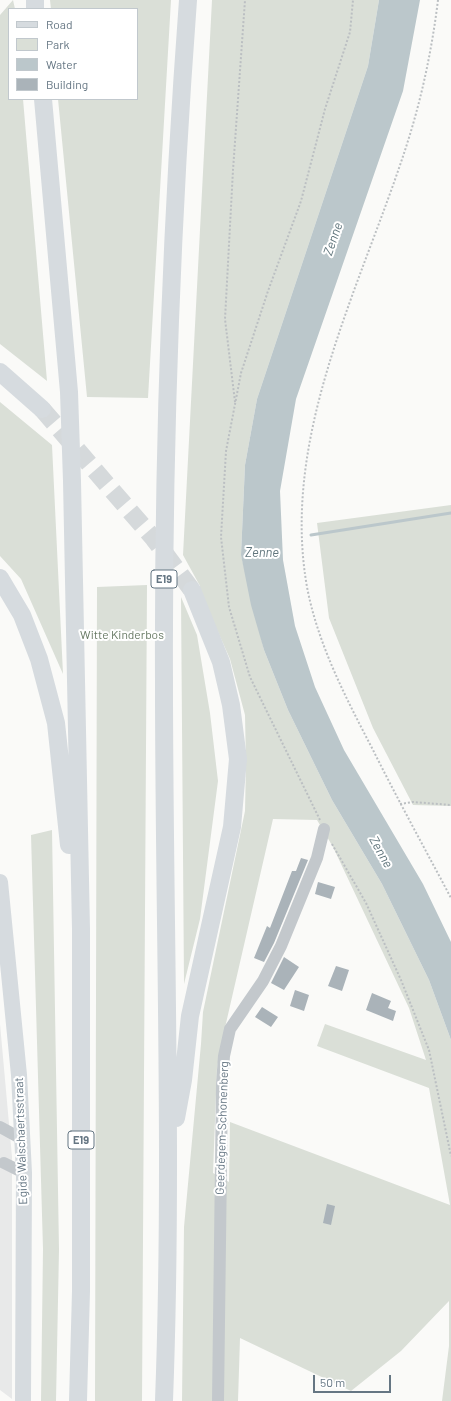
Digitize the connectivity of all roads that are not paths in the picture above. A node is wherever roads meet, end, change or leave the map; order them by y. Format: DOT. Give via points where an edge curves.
graph roads {
  1 [pos="188,0"];
  2 [pos="43,100"];
  3 [pos="0,372"];
  4 [pos="42,409"];
  5 [pos="0,578"];
  6 [pos="192,590"];
  7 [pos="324,829"];
  8 [pos="0,882"];
  9 [pos="81,929"];
  10 [pos="0,1127"];
  11 [pos="22,1140"];
  12 [pos="168,1158"];
  13 [pos="4,1164"];
  14 [pos="24,1173"];
  15 [pos="23,1401"];
  16 [pos="78,1401"];
  17 [pos="164,1401"];
  18 [pos="218,1401"];
  1 -- 12 [label="highway, E19" via="175,194 165,498"];
  2 -- 9 [label="highway, E19" via="69,392"];
  3 -- 4 [label="highway"];
  5 -- 9 [label="highway" via="22,615 39,659 56,723 66,824"];
  6 -- 12 [label="highway" via="221,662 231,705 238,759 232,827 190,1016 183,1080"];
  7 -- 18 [label="street, Geerdegem-Schonenberg" via="310,877 281,946 262,981 230,1029 224,1056"];
  8 -- 11 [label="main road, Egide Walschaertsstraat" via="19,1075"];
  9 -- 16 [label="highway, E19" via="81,1291"];
  10 -- 11 [label="street"];
  11 -- 14 [label="main road, Egide Walschaertsstraat"];
  12 -- 17 [label="highway, E19" via="168,1299"];
  13 -- 14 [label="street"];
  14 -- 15 [label="main road, Egide Walschaertsstraat"];
}
